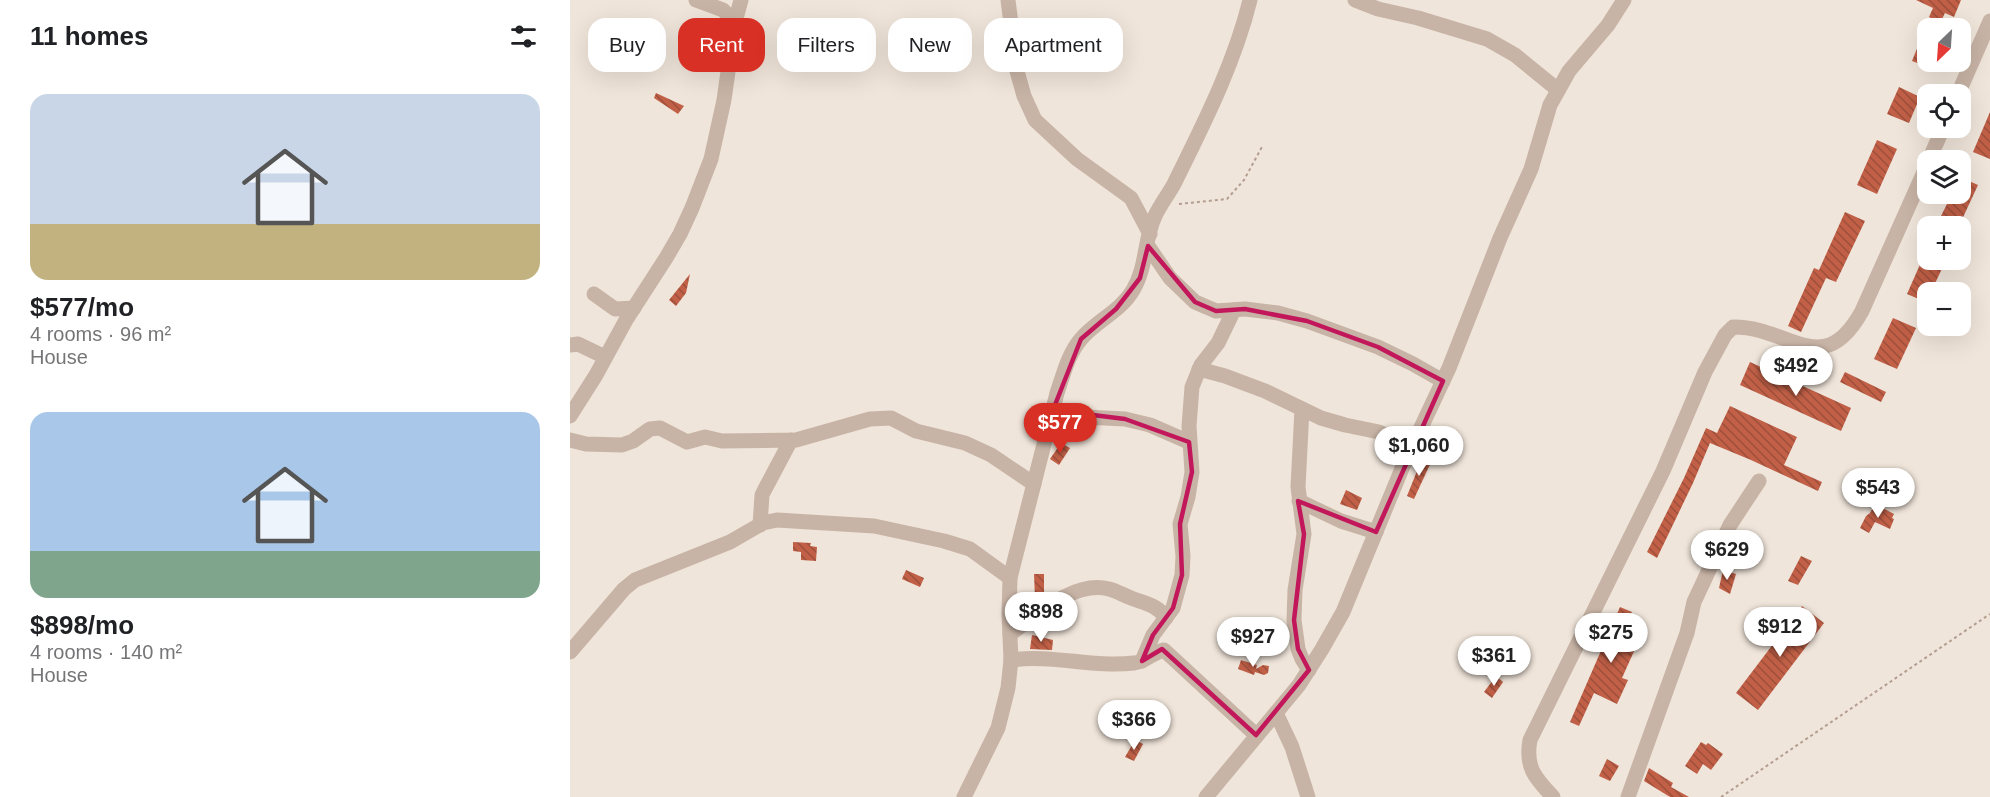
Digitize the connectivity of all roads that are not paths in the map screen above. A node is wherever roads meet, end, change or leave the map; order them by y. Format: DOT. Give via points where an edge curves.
graph roads {
  1 [pos="696,0"];
  2 [pos="741,0"];
  3 [pos="1008,0"];
  4 [pos="1250,0"];
  5 [pos="1355,0"];
  6 [pos="1624,0"];
  7 [pos="731,18"];
  8 [pos="736,18"];
  9 [pos="1990,21"];
  10 [pos="728,72"];
  11 [pos="1962,84"];
  12 [pos="1558,90"];
  13 [pos="1917,187"];
  14 [pos="1149,240"];
  15 [pos="594,294"];
  16 [pos="634,308"];
  17 [pos="1234,310"];
  18 [pos="570,345"];
  19 [pos="605,357"];
  20 [pos="1198,369"];
  21 [pos="1443,381"];
  22 [pos="1302,409"];
  23 [pos="1053,410"];
  24 [pos="570,416"];
  25 [pos="570,440"];
  26 [pos="791,440"];
  27 [pos="1190,442"];
  28 [pos="1412,447"];
  29 [pos="1759,481"];
  30 [pos="1034,484"];
  31 [pos="1299,501"];
  32 [pos="760,525"];
  33 [pos="1376,532"];
  34 [pos="1011,578"];
  35 [pos="1166,618"];
  36 [pos="1010,634"];
  37 [pos="570,652"];
  38 [pos="1011,660"];
  39 [pos="1143,661"];
  40 [pos="1309,670"];
  41 [pos="1276,713"];
  42 [pos="1256,735"];
  43 [pos="964,797"];
  44 [pos="1206,797"];
  45 [pos="1308,797"];
  46 [pos="1553,797"];
  47 [pos="1628,797"];
  1 -- 7 [label="street" via="723,10"];
  2 -- 8 [label="street"];
  3 -- 14 [label="street" via="1017,71 1035,120 1077,159 1131,198"];
  4 -- 14 [label="street" via="1239,41 1206,120 1155,217"];
  5 -- 12 [label="street" via="1487,39 1515,55"];
  6 -- 12 [label="street"];
  9 -- 11 [label="street"];
  10 -- 16 [label="street" via="711,159 680,234"];
  12 -- 21 [label="street" via="1531,169"];
  13 -- 46 [label="street" via="1862,311 1853,328 1840,340 1823,348 1803,346 1744,327 1733,327 1725,335 1663,471 1530,740 1527,754 1531,769"];
  14 -- 17 [label="street" via="1170,278 1195,302 1216,311"];
  14 -- 23 [label="street" via="1140,278 1116,309 1081,339 1065,369"];
  15 -- 16 [label="street" via="615,309"];
  16 -- 19 [label="street"];
  17 -- 20 [label="street" via="1218,343"];
  17 -- 21 [label="street" via="1278,313 1307,321 1378,347"];
  18 -- 19 [label="street" via="578,344"];
  19 -- 24 [label="street"];
  20 -- 22 [label="street" via="1246,384"];
  20 -- 27 [label="street" via="1192,387"];
  21 -- 28 [label="street"];
  22 -- 28 [label="street" via="1334,422 1379,432"];
  22 -- 31 [label="street"];
  23 -- 27 [label="street" via="1084,417 1125,419"];
  23 -- 30 [label="street"];
  25 -- 26 [label="street" via="622,445 650,429 660,428 687,442 705,437 722,441"];
  26 -- 30 [label="street" via="870,419 891,418 916,431 972,446"];
  26 -- 32 [label="street" via="762,495"];
  27 -- 35 [label="street" via="1190,485 1180,524 1182,575 1173,608"];
  28 -- 33 [label="street"];
  29 -- 47 [label="street" via="1730,525 1694,602 1687,633"];
  30 -- 34 [label="street"];
  31 -- 33 [label="street" via="1348,524"];
  31 -- 40 [label="street" via="1304,534 1294,620 1298,649"];
  32 -- 34 [label="street" via="777,520 898,531 970,549"];
  32 -- 37 [label="street" via="730,542 635,580"];
  33 -- 40 [label="street" via="1343,612"];
  34 -- 36 [label="street"];
  35 -- 36 [label="street" via="1156,608 1108,588 1088,588 1062,597"];
  35 -- 39 [label="street" via="1153,635"];
  36 -- 38 [label="street"];
  38 -- 39 [label="street" via="1126,664"];
  38 -- 43 [label="street" via="998,728"];
  39 -- 42 [label="street" via="1164,650"];
  40 -- 41 [label="street"];
  41 -- 42 [label="street"];
  41 -- 45 [label="street"];
  42 -- 44 [label="street"];
}
